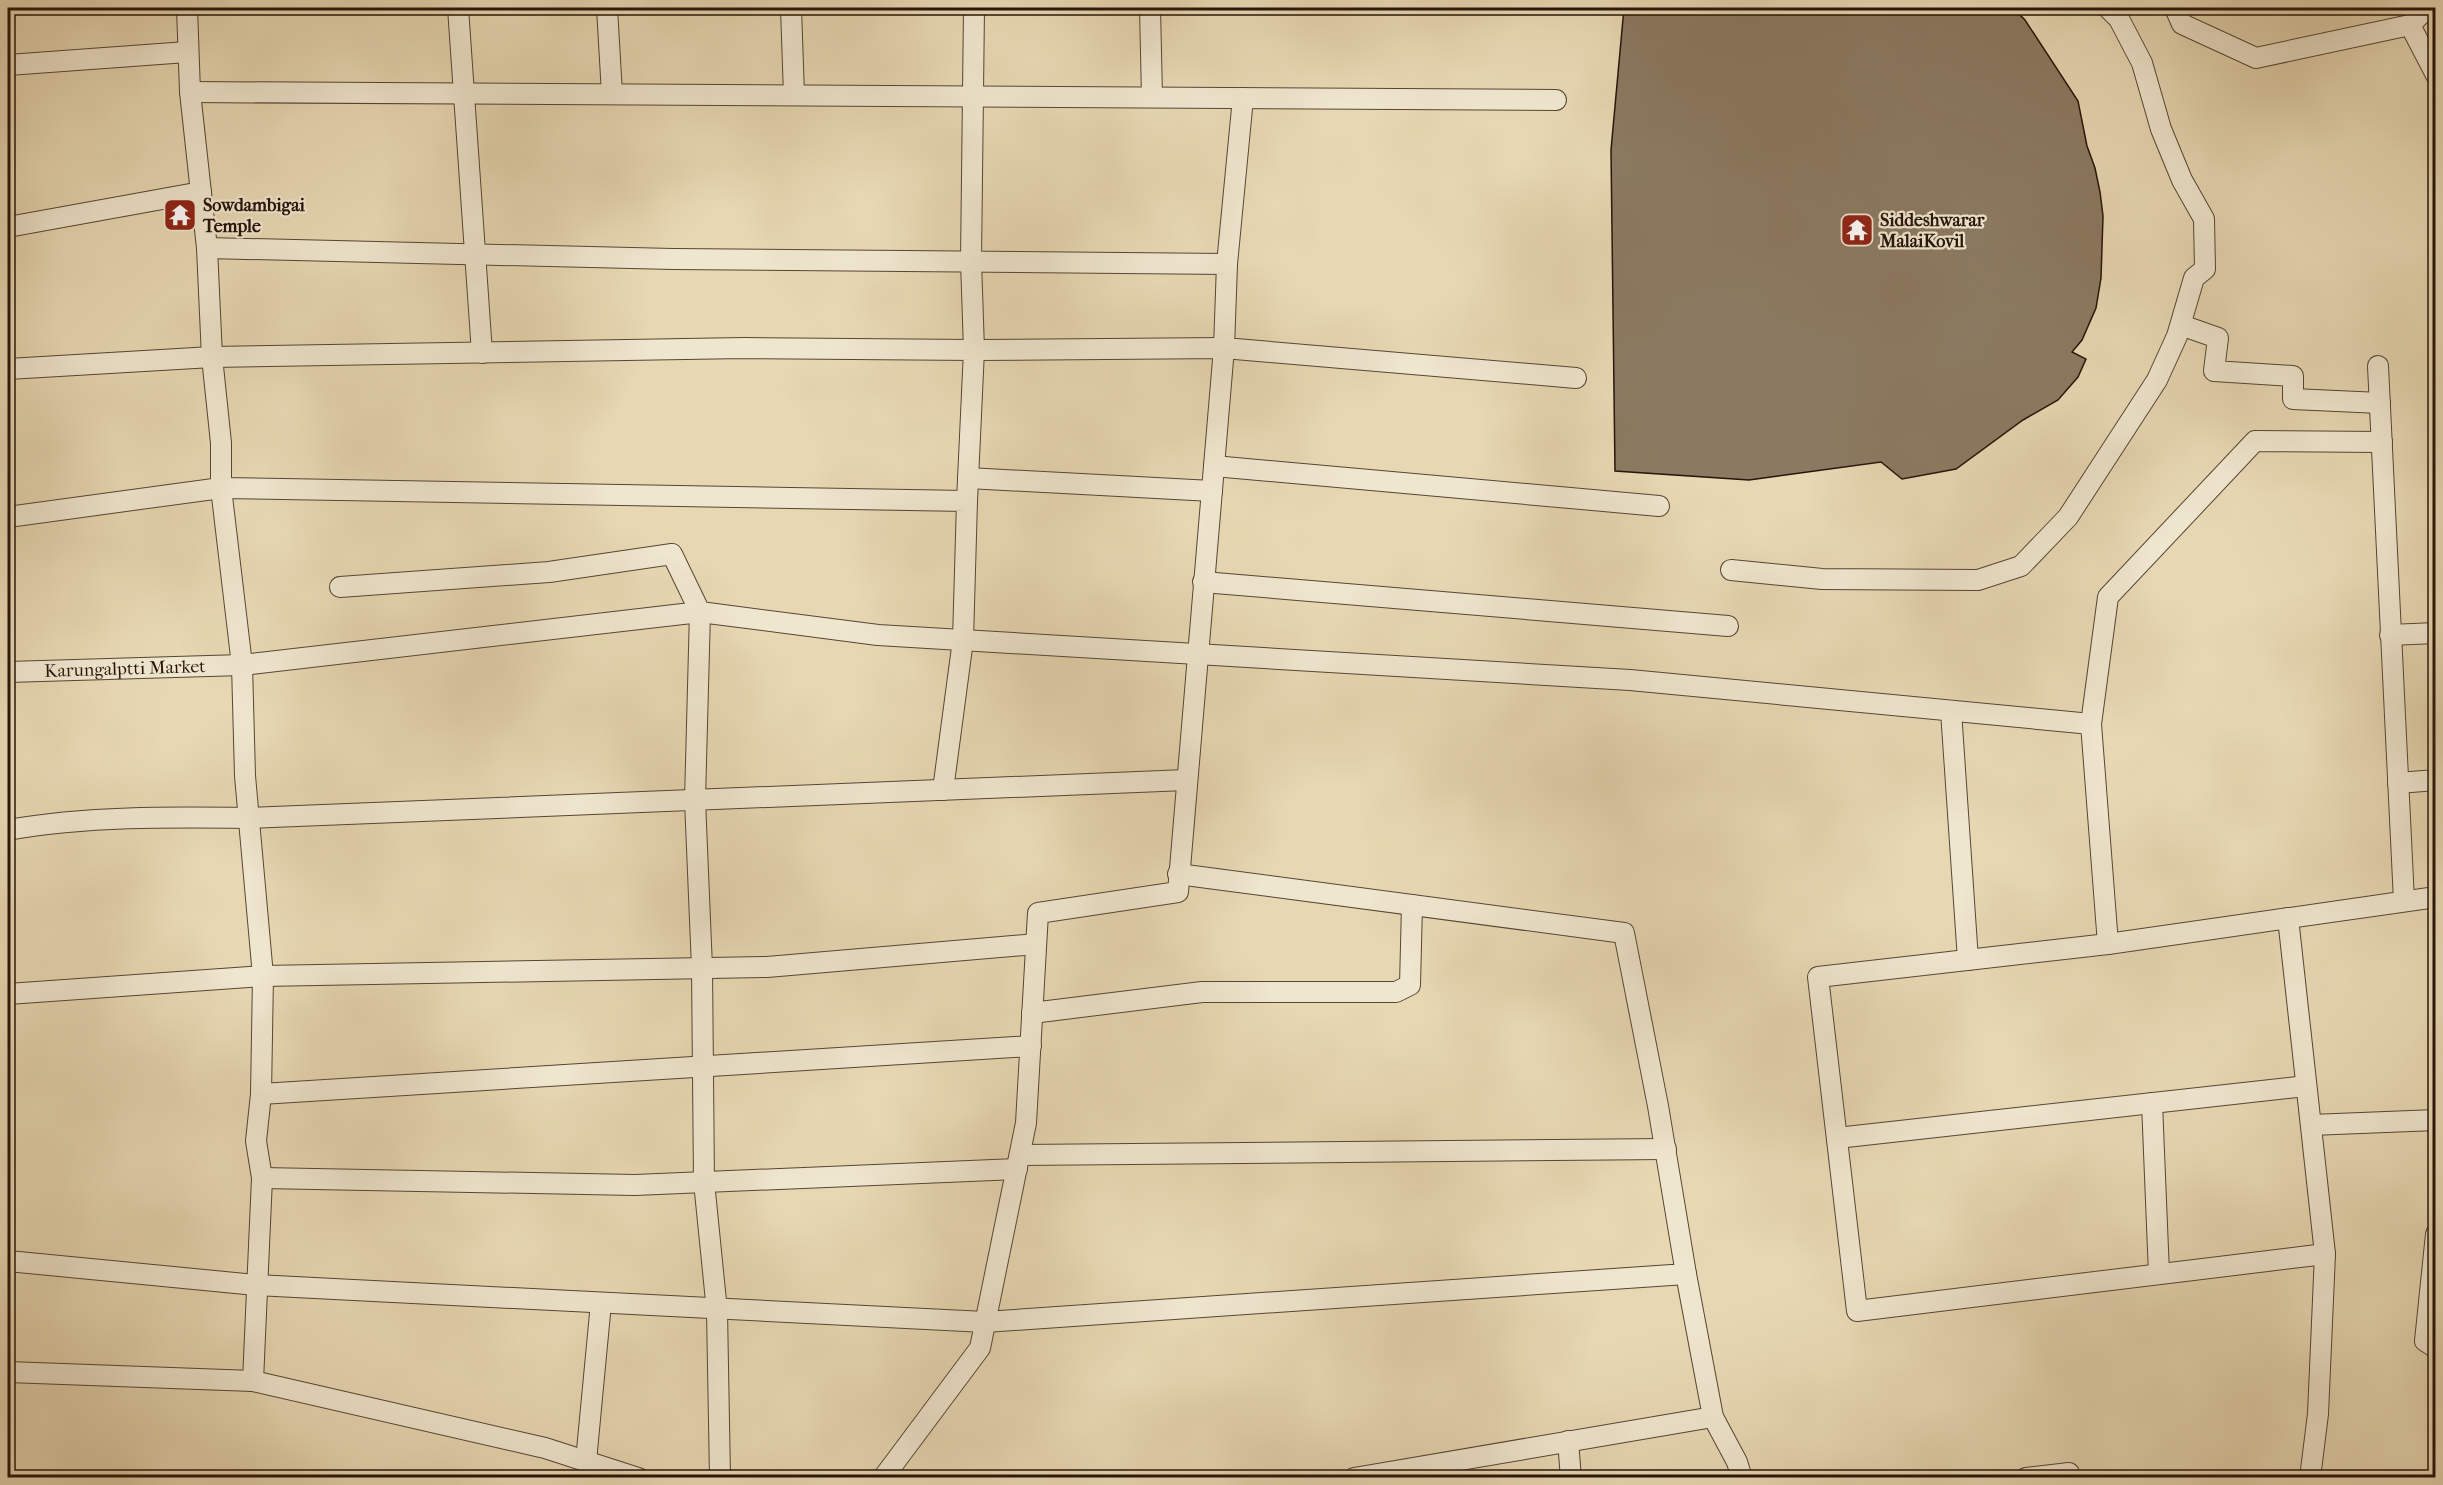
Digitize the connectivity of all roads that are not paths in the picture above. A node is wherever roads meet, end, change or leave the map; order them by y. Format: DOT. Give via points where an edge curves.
graph roads {
  1 [pos="187,8"];
  2 [pos="458,8"];
  3 [pos="607,8"];
  4 [pos="791,8"];
  5 [pos="974,8"];
  6 [pos="1150,8"];
  7 [pos="2108,8"];
  8 [pos="2175,8"];
  9 [pos="2427,8"];
  10 [pos="2410,25"];
  11 [pos="187,52"];
  12 [pos="8,65"];
  13 [pos="2436,75"];
  14 [pos="189,92"];
  15 [pos="463,93"];
  16 [pos="612,94"];
  17 [pos="794,95"];
  18 [pos="973,96"];
  19 [pos="1152,97"];
  20 [pos="1243,98"];
  21 [pos="1556,100"];
  22 [pos="201,192"];
  23 [pos="8,227"];
  24 [pos="207,248"];
  25 [pos="474,254"];
  26 [pos="972,261"];
  27 [pos="1227,264"];
  28 [pos="2181,325"];
  29 [pos="1224,348"];
  30 [pos="974,350"];
  31 [pos="482,353"];
  32 [pos="213,357"];
  33 [pos="2378,366"];
  34 [pos="8,369"];
  35 [pos="1576,378"];
  36 [pos="2380,403"];
  37 [pos="2382,442"];
  38 [pos="1214,466"];
  39 [pos="968,478"];
  40 [pos="221,488"];
  41 [pos="1212,491"];
  42 [pos="967,501"];
  43 [pos="1659,506"];
  44 [pos="8,517"];
  45 [pos="1731,570"];
  46 [pos="1203,582"];
  47 [pos="340,587"];
  48 [pos="699,612"];
  49 [pos="1728,626"];
  50 [pos="2436,633"];
  51 [pos="2390,635"];
  52 [pos="963,640"];
  53 [pos="1197,654"];
  54 [pos="242,665"];
  55 [pos="8,672"];
  56 [pos="1951,711"];
  57 [pos="2091,724"];
  58 [pos="1186,780"];
  59 [pos="2436,780"];
  60 [pos="2398,783"];
  61 [pos="943,790"];
  62 [pos="695,800"];
  63 [pos="249,818"];
  64 [pos="8,830"];
  65 [pos="1178,874"];
  66 [pos="2436,897"];
  67 [pos="2404,901"];
  68 [pos="1412,905"];
  69 [pos="2288,918"];
  70 [pos="1036,944"];
  71 [pos="2108,944"];
  72 [pos="1968,960"];
  73 [pos="702,968"];
  74 [pos="263,976"];
  75 [pos="8,994"];
  76 [pos="1032,1013"];
  77 [pos="1031,1046"];
  78 [pos="703,1066"];
  79 [pos="2307,1086"];
  80 [pos="261,1094"];
  81 [pos="2152,1103"];
  82 [pos="2436,1120"];
  83 [pos="2311,1125"];
  84 [pos="1837,1138"];
  85 [pos="1665,1149"];
  86 [pos="1018,1162"];
  87 [pos="262,1178"];
  88 [pos="704,1182"];
  89 [pos="2435,1241"];
  90 [pos="2325,1254"];
  91 [pos="8,1261"];
  92 [pos="1686,1274"];
  93 [pos="2159,1274"];
  94 [pos="256,1285"];
  95 [pos="602,1303"];
  96 [pos="717,1309"];
  97 [pos="985,1322"];
  98 [pos="2436,1348"];
  99 [pos="8,1372"];
  100 [pos="253,1381"];
  101 [pos="1713,1417"];
  102 [pos="1568,1441"];
  103 [pos="586,1461"];
  104 [pos="638,1478"];
  105 [pos="720,1478"];
  106 [pos="883,1478"];
  107 [pos="1354,1478"];
  108 [pos="1571,1478"];
  109 [pos="1742,1478"];
  110 [pos="2026,1478"];
  111 [pos="2070,1478"];
  112 [pos="2310,1478"];
  1 -- 11 [label="street"];
  2 -- 15 [label="street"];
  3 -- 16 [label="street"];
  4 -- 17 [label="street"];
  5 -- 18 [label="street"];
  6 -- 19 [label="street"];
  7 -- 28 [label="street" via="2119,19 2142,63 2161,129 2182,180 2204,219 2205,269 2194,278"];
  8 -- 10 [label="street" via="2182,24 2256,58"];
  9 -- 10 [label="street"];
  10 -- 13 [label="street"];
  11 -- 12 [label="street"];
  11 -- 14 [label="street"];
  14 -- 15 [label="street"];
  14 -- 22 [label="street"];
  15 -- 16 [label="street"];
  15 -- 25 [label="street"];
  16 -- 17 [label="street"];
  17 -- 18 [label="street"];
  18 -- 19 [label="street"];
  18 -- 26 [label="street"];
  19 -- 20 [label="street"];
  20 -- 21 [label="street"];
  20 -- 27 [label="street"];
  22 -- 23 [label="street"];
  22 -- 24 [label="street"];
  24 -- 25 [label="street"];
  24 -- 32 [label="street"];
  25 -- 26 [label="street"];
  25 -- 31 [label="street"];
  26 -- 27 [label="street"];
  26 -- 30 [label="street"];
  27 -- 29 [label="street"];
  28 -- 36 [label="street" via="2218,338 2214,371 2293,376 2293,399"];
  28 -- 45 [label="street" via="2157,380 2068,517 2021,566 1978,580 1822,579"];
  29 -- 30 [label="street"];
  29 -- 35 [label="street"];
  29 -- 38 [label="street"];
  30 -- 31 [label="street" via="744,348"];
  30 -- 39 [label="street"];
  31 -- 32 [label="street"];
  32 -- 34 [label="street"];
  32 -- 40 [label="street"];
  33 -- 36 [label="street"];
  36 -- 37 [label="street"];
  37 -- 51 [label="street"];
  37 -- 57 [label="street" via="2256,441 2108,597"];
  38 -- 41 [label="street"];
  38 -- 43 [label="street"];
  39 -- 41 [label="street"];
  39 -- 42 [label="street"];
  40 -- 42 [label="street"];
  40 -- 44 [label="street"];
  40 -- 54 [label="street"];
  41 -- 46 [label="street"];
  42 -- 52 [label="street"];
  46 -- 49 [label="street"];
  46 -- 53 [label="street"];
  47 -- 48 [label="street" via="549,572 672,554"];
  48 -- 52 [label="street, Karungalptti Market" via="878,635"];
  48 -- 54 [label="street, Karungalptti Market"];
  48 -- 62 [label="street"];
  50 -- 51 [label="street"];
  51 -- 60 [label="street"];
  52 -- 53 [label="street, Karungalptti Market"];
  52 -- 61 [label="street"];
  53 -- 56 [label="street, Karungalptti Market" via="1630,680"];
  53 -- 58 [label="street"];
  54 -- 55 [label="street, Karungalptti Market"];
  54 -- 63 [label="street"];
  56 -- 57 [label="street, Karungalptti Market"];
  56 -- 72 [label="street"];
  57 -- 71 [label="street"];
  58 -- 61 [label="street"];
  58 -- 65 [label="street"];
  59 -- 60 [label="street"];
  60 -- 67 [label="street"];
  61 -- 62 [label="street"];
  62 -- 63 [label="street"];
  62 -- 73 [label="street"];
  63 -- 64 [label="street" via="50,822"];
  63 -- 74 [label="street"];
  65 -- 68 [label="street"];
  65 -- 70 [label="street" via="1178,892 1038,913"];
  66 -- 67 [label="street"];
  67 -- 69 [label="street"];
  68 -- 76 [label="street" via="1410,985 1396,992 1202,992"];
  68 -- 85 [label="street" via="1624,933"];
  69 -- 71 [label="street"];
  69 -- 79 [label="street"];
  70 -- 73 [label="street" via="767,968"];
  70 -- 76 [label="street"];
  71 -- 72 [label="street"];
  72 -- 84 [label="street" via="1818,977"];
  73 -- 74 [label="street"];
  73 -- 78 [label="street"];
  74 -- 75 [label="street"];
  74 -- 80 [label="street"];
  76 -- 77 [label="street"];
  77 -- 78 [label="street"];
  77 -- 86 [label="street" via="1026,1123"];
  78 -- 80 [label="street"];
  78 -- 88 [label="street"];
  79 -- 81 [label="street"];
  79 -- 83 [label="street"];
  80 -- 87 [label="street" via="256,1141"];
  81 -- 84 [label="street"];
  81 -- 93 [label="street"];
  82 -- 83 [label="street"];
  83 -- 90 [label="street"];
  84 -- 93 [label="street" via="1857,1311"];
  85 -- 86 [label="street"];
  85 -- 92 [label="street"];
  86 -- 88 [label="street"];
  86 -- 97 [label="street"];
  87 -- 88 [label="street" via="635,1185"];
  87 -- 94 [label="street"];
  88 -- 96 [label="street"];
  89 -- 98 [label="street" via="2425,1341"];
  90 -- 93 [label="street"];
  90 -- 112 [label="street" via="2318,1414"];
  91 -- 94 [label="street"];
  92 -- 97 [label="street"];
  92 -- 101 [label="street"];
  94 -- 95 [label="street"];
  94 -- 100 [label="street"];
  95 -- 96 [label="street"];
  95 -- 103 [label="street"];
  96 -- 97 [label="street"];
  96 -- 105 [label="street"];
  97 -- 106 [label="street" via="980,1348"];
  99 -- 100 [label="street"];
  100 -- 103 [label="street" via="545,1448"];
  101 -- 102 [label="street"];
  101 -- 109 [label="street"];
  102 -- 107 [label="street"];
  102 -- 108 [label="street"];
  103 -- 104 [label="street"];
  110 -- 111 [label="street" via="2069,1473"];
}
